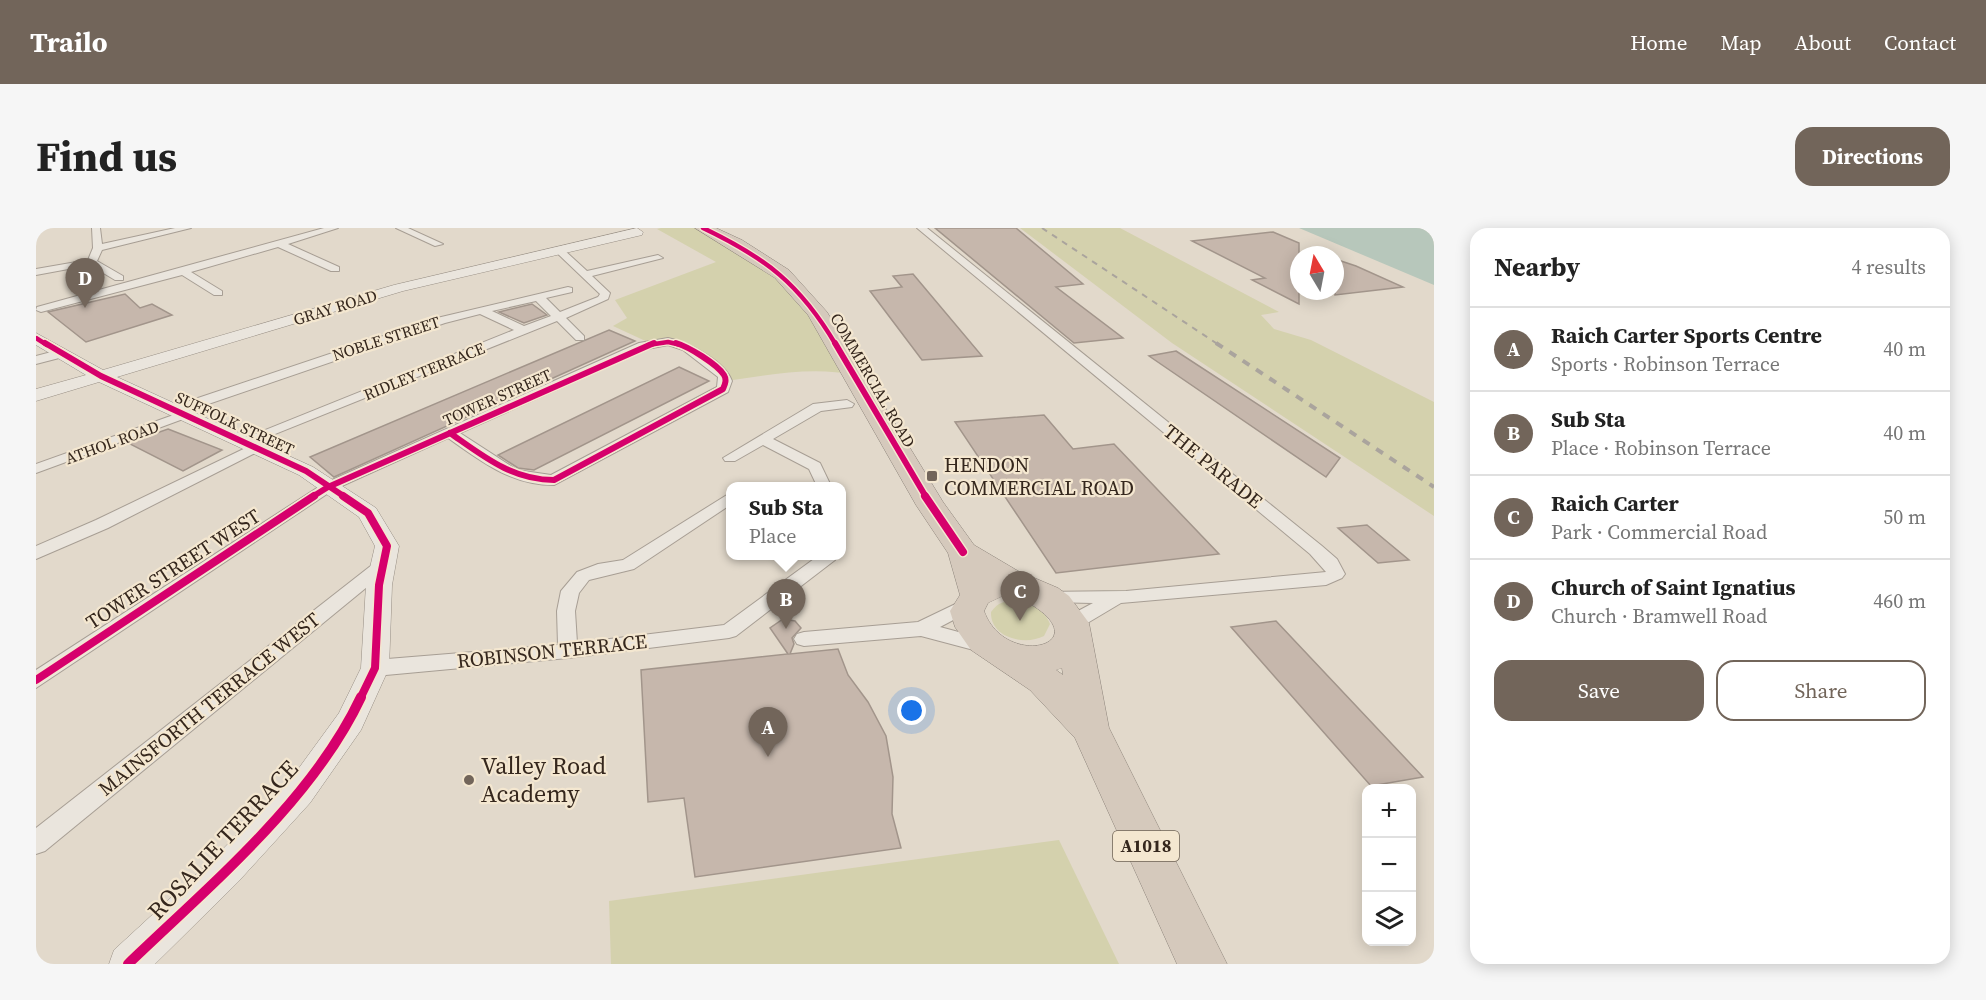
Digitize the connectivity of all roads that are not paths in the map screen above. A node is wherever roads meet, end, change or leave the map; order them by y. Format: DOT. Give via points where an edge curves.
graph roads {
  1 [pos="96,228"];
  2 [pos="187,228"];
  3 [pos="332,228"];
  4 [pos="400,228"];
  5 [pos="703,228"];
  6 [pos="921,228"];
  7 [pos="638,230"];
  8 [pos="280,244"];
  9 [pos="438,244"];
  10 [pos="98,248"];
  11 [pos="560,251"];
  12 [pos="658,258"];
  13 [pos="92,262"];
  14 [pos="335,269"];
  15 [pos="183,271"];
  16 [pos="36,272"];
  17 [pos="586,274"];
  18 [pos="119,278"];
  19 [pos="568,290"];
  20 [pos="218,293"];
  21 [pos="538,297"];
  22 [pos="41,309"];
  23 [pos="479,309"];
  24 [pos="558,317"];
  25 [pos="524,331"];
  26 [pos="36,338"];
  27 [pos="580,338"];
  28 [pos="60,354"];
  29 [pos="36,360"];
  30 [pos="101,376"];
  31 [pos="36,395"];
  32 [pos="847,404"];
  33 [pos="182,412"];
  34 [pos="450,433"];
  35 [pos="765,440"];
  36 [pos="250,444"];
  37 [pos="730,458"];
  38 [pos="36,469"];
  39 [pos="822,482"];
  40 [pos="328,487"];
  41 [pos="726,501"];
  42 [pos="963,552"];
  43 [pos="36,553"];
  44 [pos="822,560"];
  45 [pos="383,565"];
  46 [pos="1039,593"];
  47 [pos="1126,597"];
  48 [pos="973,599"];
  49 [pos="1073,628"];
  50 [pos="921,629"];
  51 [pos="804,639"];
  52 [pos="996,650"];
  53 [pos="568,651"];
  54 [pos="375,668"];
  55 [pos="36,680"];
  56 [pos="1090,728"];
  57 [pos="37,840"];
  58 [pos="128,964"];
  59 [pos="1202,964"];
  1 -- 10 [label="street"];
  2 -- 10 [label="street"];
  3 -- 8 [label="street"];
  4 -- 9 [label="street"];
  5 -- 42 [label="highway, COMMERCIAL ROAD" via="782,274 817,312 930,505"];
  6 -- 47 [label="street, THE PARADE" via="1316,550 1336,574 1326,579"];
  7 -- 11 [label="street, GRAY ROAD"];
  8 -- 14 [label="street"];
  8 -- 15 [label="street"];
  10 -- 13 [label="street"];
  11 -- 17 [label="street"];
  11 -- 30 [label="street, GRAY ROAD" via="399,288"];
  12 -- 17 [label="street"];
  13 -- 16 [label="street"];
  13 -- 18 [label="street"];
  15 -- 20 [label="street"];
  15 -- 22 [label="street"];
  17 -- 24 [label="street, RIDLEY TERRACE" via="605,293 603,299"];
  19 -- 21 [label="street, NOBLE STREET"];
  21 -- 23 [label="street, NOBLE STREET"];
  21 -- 24 [label="street"];
  23 -- 25 [label="street"];
  23 -- 33 [label="street, NOBLE STREET" via="208,399"];
  24 -- 25 [label="street, RIDLEY TERRACE"];
  24 -- 27 [label="street"];
  25 -- 36 [label="street, RIDLEY TERRACE"];
  26 -- 28 [label="street, SUFFOLK STREET"];
  28 -- 29 [label="street"];
  28 -- 30 [label="street, SUFFOLK STREET"];
  30 -- 31 [label="street, GRAY ROAD"];
  30 -- 33 [label="street, SUFFOLK STREET"];
  32 -- 35 [label="street" via="829,400"];
  33 -- 36 [label="street, SUFFOLK STREET"];
  33 -- 38 [label="street, ATHOL ROAD"];
  34 -- 34 [label="street, TOWER STREET" via="664,340 679,342 724,375 726,381 723,389 554,480 518,478"];
  34 -- 40 [label="street, TOWER STREET"];
  35 -- 37 [label="street"];
  35 -- 39 [label="street" via="815,466"];
  36 -- 40 [label="street, SUFFOLK STREET" via="306,471"];
  36 -- 43 [label="street, RIDLEY TERRACE" via="102,524"];
  40 -- 45 [label="street, SUFFOLK STREET" via="368,513 387,546"];
  40 -- 55 [label="street, TOWER STREET WEST"];
  41 -- 53 [label="street" via="628,565 583,576 570,591 566,611"];
  42 -- 46 [label="highway, COMMERCIAL ROAD"];
  42 -- 48 [label="highway, COMMERCIAL ROAD"];
  44 -- 53 [label="street, ROBINSON TERRACE" via="729,631"];
  45 -- 54 [label="street, ROSALIE TERRACE"];
  45 -- 57 [label="street, MAINSFORTH TERRACE WEST"];
  46 -- 47 [label="street, THE PARADE"];
  46 -- 48 [label="highway" via="1001,586"];
  46 -- 49 [label="highway, COMMERCIAL ROAD" via="1057,604"];
  47 -- 49 [label="street, THE PARADE" via="1090,611"];
  48 -- 50 [label="street"];
  48 -- 52 [label="highway, COMMERCIAL ROAD" via="967,611 973,630"];
  49 -- 52 [label="highway" via="1071,643 1051,658 1026,659"];
  49 -- 56 [label="highway, COMMERCIAL ROAD / A1018"];
  50 -- 51 [label="street"];
  50 -- 52 [label="street"];
  52 -- 56 [label="highway, COMMERCIAL ROAD / A1018" via="1032,669 1056,688"];
  53 -- 54 [label="street, ROBINSON TERRACE"];
  54 -- 58 [label="street, ROSALIE TERRACE" via="350,721 299,793"];
  56 -- 59 [label="highway, COMMERCIAL ROAD / A1018"];
}
